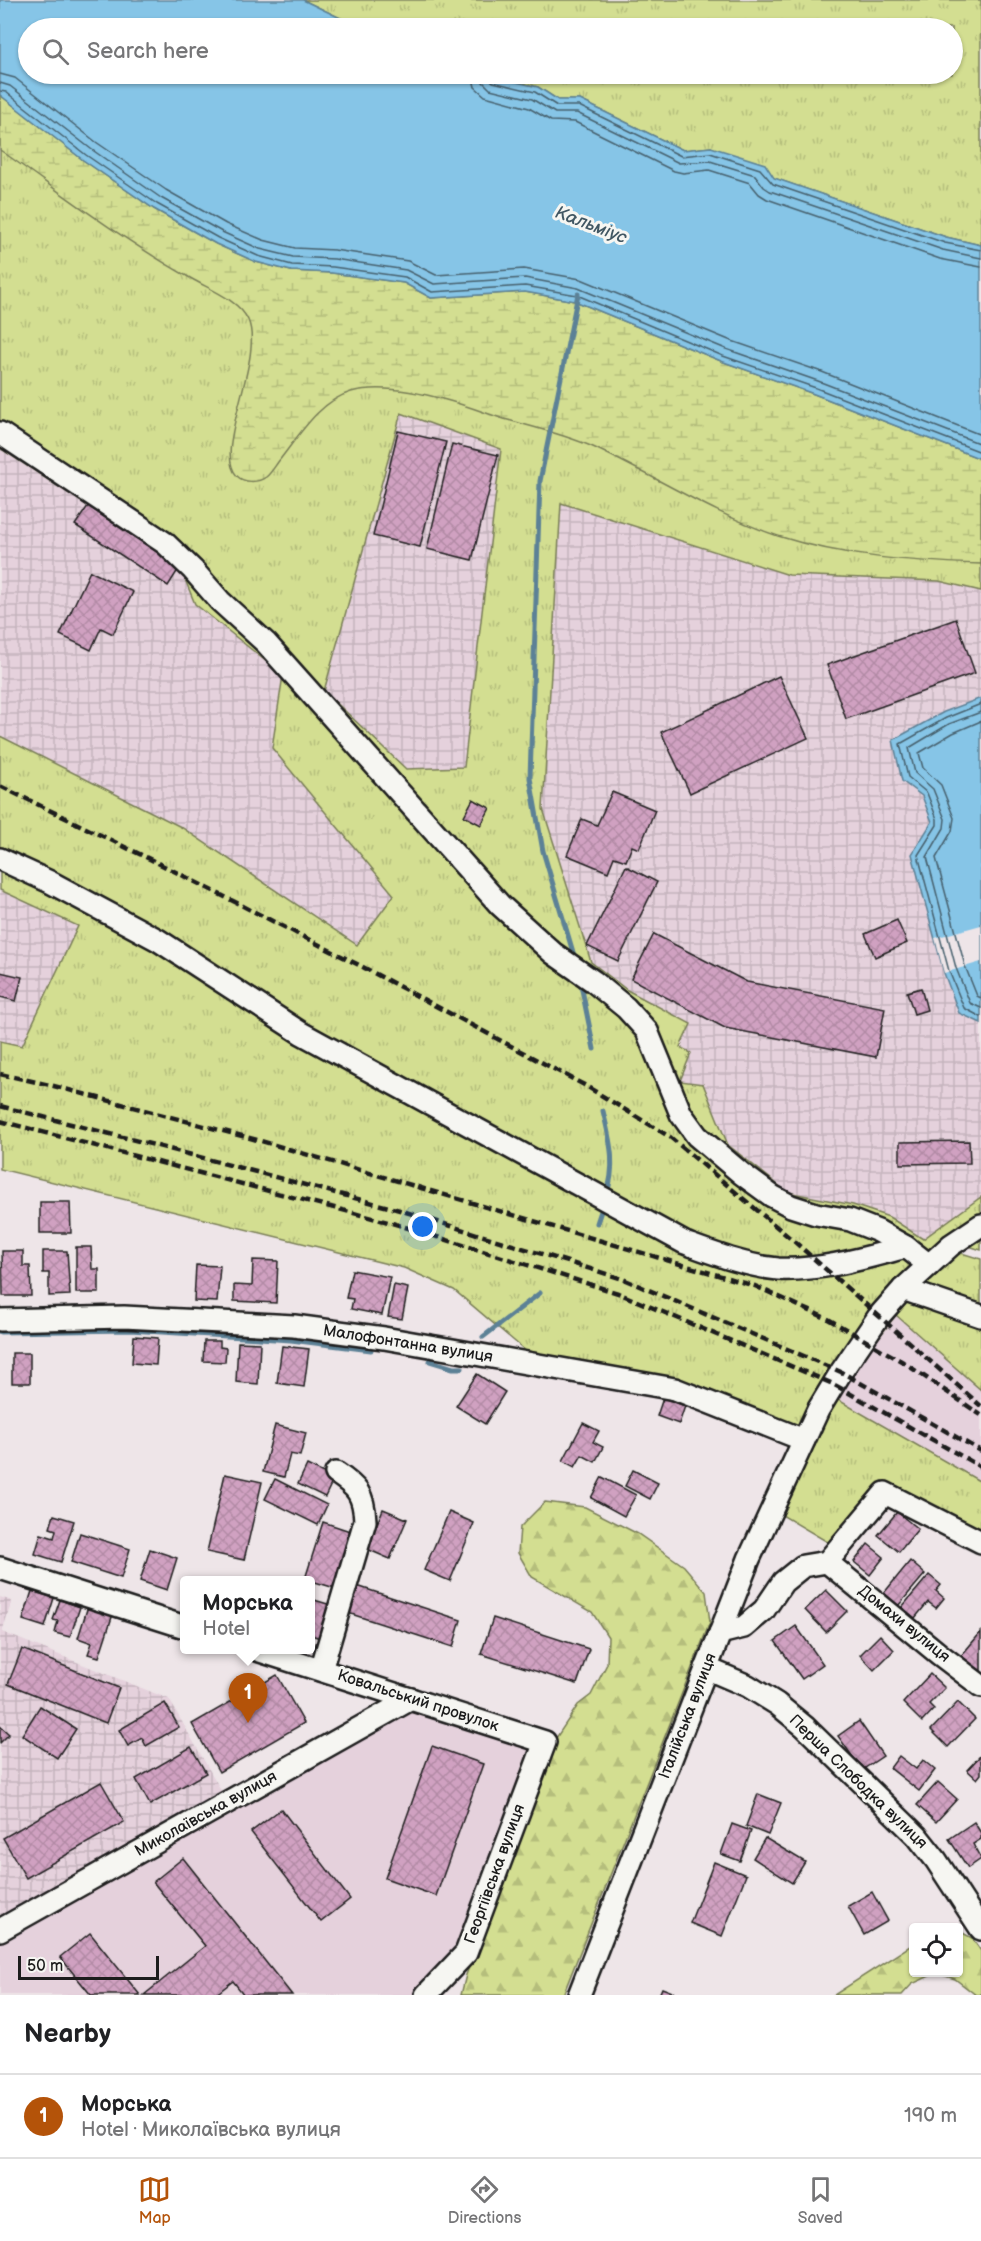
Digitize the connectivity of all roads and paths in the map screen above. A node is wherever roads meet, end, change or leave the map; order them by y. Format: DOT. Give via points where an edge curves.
graph roads {
  1 [pos="0,433"];
  2 [pos="0,859"];
  3 [pos="981,1225"];
  4 [pos="906,1247"];
  5 [pos="929,1265"];
  6 [pos="903,1289"];
  7 [pos="981,1316"];
  8 [pos="0,1320"];
  9 [pos="804,1440"];
  10 [pos="336,1473"];
  11 [pos="981,1542"];
  12 [pos="827,1562"];
  13 [pos="0,1568"];
  14 [pos="180,1625"];
  15 [pos="720,1633"];
  16 [pos="269,1654"];
  17 [pos="706,1668"];
  18 [pos="321,1670"];
  19 [pos="981,1686"];
  20 [pos="411,1699"];
  21 [pos="545,1742"];
  22 [pos="981,1929"];
  23 [pos="0,1930"];
  24 [pos="426,1995"];
  25 [pos="579,1995"];
  1 -- 4 [label="street" via="165,543 282,659 500,905 553,953 626,1008 647,1031 681,1114 698,1136 772,1196 816,1214 850,1220"];
  2 -- 4 [label="street" via="158,940 301,1033 696,1247 728,1259 778,1269 832,1266"];
  3 -- 5 [label="street, Італійська вулиця"];
  4 -- 5 [label="street"];
  5 -- 6 [label="street, Італійська вулиця"];
  6 -- 7 [label="street"];
  6 -- 9 [label="street, Італійська вулиця" via="862,1339"];
  8 -- 9 [label="street, Малофонтанна вулиця" via="123,1317 294,1326 384,1338 675,1389"];
  9 -- 15 [label="street, Італійська вулиця"];
  10 -- 18 [label="street" via="354,1485 364,1503 365,1521"];
  11 -- 12 [label="street" via="885,1493"];
  12 -- 15 [label="street" via="803,1566 783,1582 764,1610 744,1627"];
  12 -- 19 [label="street, Домахи вулиця"];
  13 -- 14 [label="street"];
  15 -- 17 [label="street, Італійська вулиця"];
  16 -- 18 [label="street, Ковальський провулок"];
  17 -- 22 [label="street, Перша Слободка вулиця" via="748,1686 805,1727 917,1836"];
  17 -- 25 [label="street, Італійська вулиця"];
  18 -- 20 [label="street, Ковальський провулок"];
  20 -- 21 [label="street, Ковальський провулок"];
  20 -- 23 [label="street, Миколаївська вулиця"];
  21 -- 24 [label="street, Георгіївська вулиця" via="466,1953"];
}
